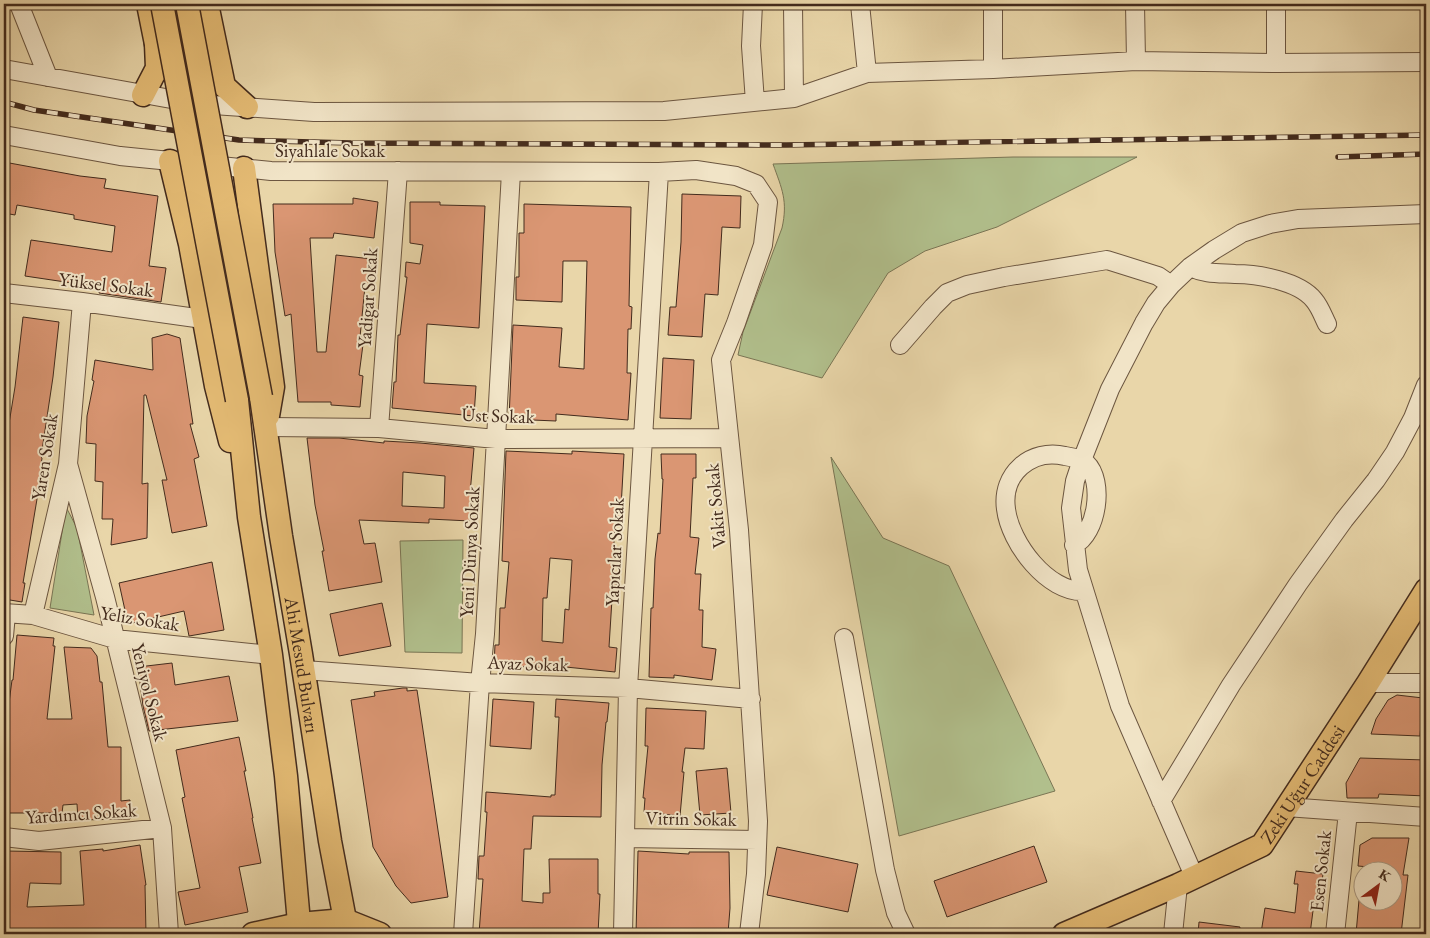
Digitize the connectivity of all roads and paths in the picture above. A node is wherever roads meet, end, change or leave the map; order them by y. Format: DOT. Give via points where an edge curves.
graph roads {
  1 [pos="19,4"];
  2 [pos="148,4"];
  3 [pos="162,4"];
  4 [pos="187,4"];
  5 [pos="753,4"];
  6 [pos="793,4"];
  7 [pos="860,4"];
  8 [pos="993,4"];
  9 [pos="1135,4"];
  10 [pos="1276,4"];
  11 [pos="208,9"];
  12 [pos="156,44"];
  13 [pos="1136,61"];
  14 [pos="1426,62"];
  15 [pos="1276,63"];
  16 [pos="4,69"];
  17 [pos="993,69"];
  18 [pos="867,73"];
  19 [pos="48,77"];
  20 [pos="143,95"];
  21 [pos="794,98"];
  22 [pos="755,102"];
  23 [pos="247,107"];
  24 [pos="4,135"];
  25 [pos="170,161"];
  26 [pos="244,168"];
  27 [pos="398,171"];
  28 [pos="511,172"];
  29 [pos="659,172"];
  30 [pos="1426,214"];
  31 [pos="253,232"];
  32 [pos="190,244"];
  33 [pos="1190,267"];
  34 [pos="1171,285"];
  35 [pos="4,293"];
  36 [pos="82,302"];
  37 [pos="203,319"];
  38 [pos="1327,324"];
  39 [pos="900,345"];
  40 [pos="1426,385"];
  41 [pos="266,427"];
  42 [pos="379,428"];
  43 [pos="642,437"];
  44 [pos="730,438"];
  45 [pos="496,439"];
  46 [pos="1082,460"];
  47 [pos="68,464"];
  48 [pos="249,517"];
  49 [pos="1074,545"];
  50 [pos="1426,590"];
  51 [pos="1084,591"];
  52 [pos="5,613"];
  53 [pos="33,615"];
  54 [pos="4,636"];
  55 [pos="844,638"];
  56 [pos="115,639"];
  57 [pos="271,655"];
  58 [pos="304,670"];
  59 [pos="480,683"];
  60 [pos="1368,683"];
  61 [pos="1426,683"];
  62 [pos="628,688"];
  63 [pos="751,699"];
  64 [pos="1161,801"];
  65 [pos="1286,807"];
  66 [pos="1348,812"];
  67 [pos="1426,817"];
  68 [pos="162,828"];
  69 [pos="4,837"];
  70 [pos="625,838"];
  71 [pos="757,840"];
  72 [pos="1186,881"];
  73 [pos="345,927"];
  74 [pos="300,929"];
  75 [pos="168,934"];
  76 [pos="253,934"];
  77 [pos="380,934"];
  78 [pos="463,934"];
  79 [pos="623,934"];
  80 [pos="749,934"];
  81 [pos="906,934"];
  82 [pos="1064,934"];
  83 [pos="1173,934"];
  84 [pos="1335,934"];
  1 -- 19 [label="street"];
  2 -- 12 [label="main road"];
  3 -- 48 [label="main road, Ahi Mesud Bulvarı, bridge" via="237,400"];
  4 -- 41 [label="main road, Ahi Mesud Bulvarı, bridge"];
  5 -- 22 [label="street" via="751,46"];
  6 -- 21 [label="street"];
  7 -- 18 [label="street"];
  8 -- 17 [label="street"];
  9 -- 13 [label="street"];
  10 -- 15 [label="street"];
  11 -- 12 [label="main road" via="202,53 190,67 166,69"];
  11 -- 23 [label="main road" via="224,86"];
  12 -- 20 [label="main road" via="157,68"];
  13 -- 15 [label="street"];
  13 -- 17 [label="street"];
  14 -- 15 [label="street"];
  16 -- 19 [label="street"];
  17 -- 18 [label="street"];
  18 -- 21 [label="street"];
  19 -- 20 [label="street"];
  20 -- 23 [label="street" via="199,104"];
  21 -- 22 [label="street"];
  22 -- 23 [label="street" via="664,111 314,112"];
  24 -- 25 [label="street, Siyahlale Sokak" via="120,156"];
  25 -- 26 [label="street, Siyahlale Sokak"];
  25 -- 32 [label="main road"];
  26 -- 27 [label="street, Siyahlale Sokak"];
  26 -- 31 [label="main road"];
  27 -- 28 [label="street, Siyahlale Sokak"];
  27 -- 42 [label="street, Yadigar Sokak"];
  28 -- 29 [label="street, Siyahlale Sokak"];
  28 -- 45 [label="street, Yeni Dünya Sokak"];
  29 -- 43 [label="street, Yapıcılar Sokak"];
  29 -- 44 [label="street, Vakit Sokak" via="696,170 736,176 756,184 768,202 763,245 721,360"];
  30 -- 33 [label="street" via="1298,219 1270,224 1242,233"];
  31 -- 32 [label="main road" via="237,208 215,207 196,218"];
  31 -- 41 [label="main road" via="273,388"];
  32 -- 37 [label="main road"];
  33 -- 34 [label="street"];
  33 -- 38 [label="street" via="1202,273 1252,275 1293,286 1313,299"];
  34 -- 39 [label="street" via="1158,276 1107,260 1004,276 948,293"];
  34 -- 46 [label="street" via="1144,323 1110,389"];
  35 -- 36 [label="street, Yüksel Sokak"];
  36 -- 37 [label="street, Yüksel Sokak"];
  36 -- 47 [label="street, Yaren Sokak"];
  37 -- 48 [label="main road"];
  40 -- 64 [label="street" via="1413,418 1385,466 1298,584 1231,685"];
  41 -- 42 [label="street, Üst Sokak"];
  41 -- 58 [label="main road, Ahi Mesud Bulvarı"];
  42 -- 45 [label="street, Üst Sokak"];
  43 -- 44 [label="street, Üst Sokak"];
  43 -- 45 [label="street, Üst Sokak"];
  43 -- 62 [label="street, Yapıcılar Sokak"];
  44 -- 63 [label="street, Vakit Sokak"];
  45 -- 59 [label="street, Yeni Dünya Sokak"];
  46 -- 49 [label="street" via="1071,508"];
  46 -- 49 [label="street" via="1089,467 1094,482 1096,505 1086,534"];
  46 -- 51 [label="street" via="1051,454 1028,460 1012,478 1005,507 1012,530 1032,562 1062,587"];
  47 -- 53 [label="street, Yaren Sokak"];
  47 -- 56 [label="street, Yeniyol Sokak"];
  48 -- 57 [label="main road, Ahi Mesud Bulvarı"];
  49 -- 51 [label="street"];
  50 -- 60 [label="main road, Zeki Uğur Caddesi"];
  51 -- 64 [label="street" via="1120,706"];
  52 -- 53 [label="street, Yeliz Sokak"];
  52 -- 54 [label="street"];
  53 -- 56 [label="street, Yeliz Sokak"];
  55 -- 81 [label="street" via="885,870 896,913"];
  56 -- 57 [label="street, Yeliz Sokak"];
  56 -- 68 [label="street, Yeniyol Sokak"];
  57 -- 74 [label="main road, Ahi Mesud Bulvarı"];
  58 -- 59 [label="street, Ayaz Sokak"];
  58 -- 73 [label="main road, Ahi Mesud Bulvarı"];
  59 -- 62 [label="street, Ayaz Sokak"];
  59 -- 78 [label="street, Yeni Dünya Sokak"];
  60 -- 61 [label="street"];
  60 -- 65 [label="main road, Zeki Uğur Caddesi"];
  62 -- 63 [label="street, Ayaz Sokak"];
  62 -- 70 [label="street, Yapıcılar Sokak"];
  63 -- 71 [label="street, Vakit Sokak"];
  64 -- 72 [label="street"];
  65 -- 66 [label="street"];
  65 -- 72 [label="main road, Zeki Uğur Caddesi" via="1262,845"];
  66 -- 67 [label="street"];
  66 -- 84 [label="street, Esen Sokak"];
  68 -- 69 [label="street, Yardımcı Sokak" via="39,841"];
  68 -- 75 [label="street, Yeniyol Sokak"];
  70 -- 71 [label="street, Vitrin Sokak"];
  70 -- 79 [label="street, Yapıcılar Sokak"];
  71 -- 80 [label="street, Vakit Sokak"];
  72 -- 82 [label="main road, Zeki Uğur Caddesi"];
  72 -- 83 [label="street"];
  73 -- 74 [label="main road"];
  73 -- 77 [label="main road"];
  74 -- 76 [label="main road"];
}
